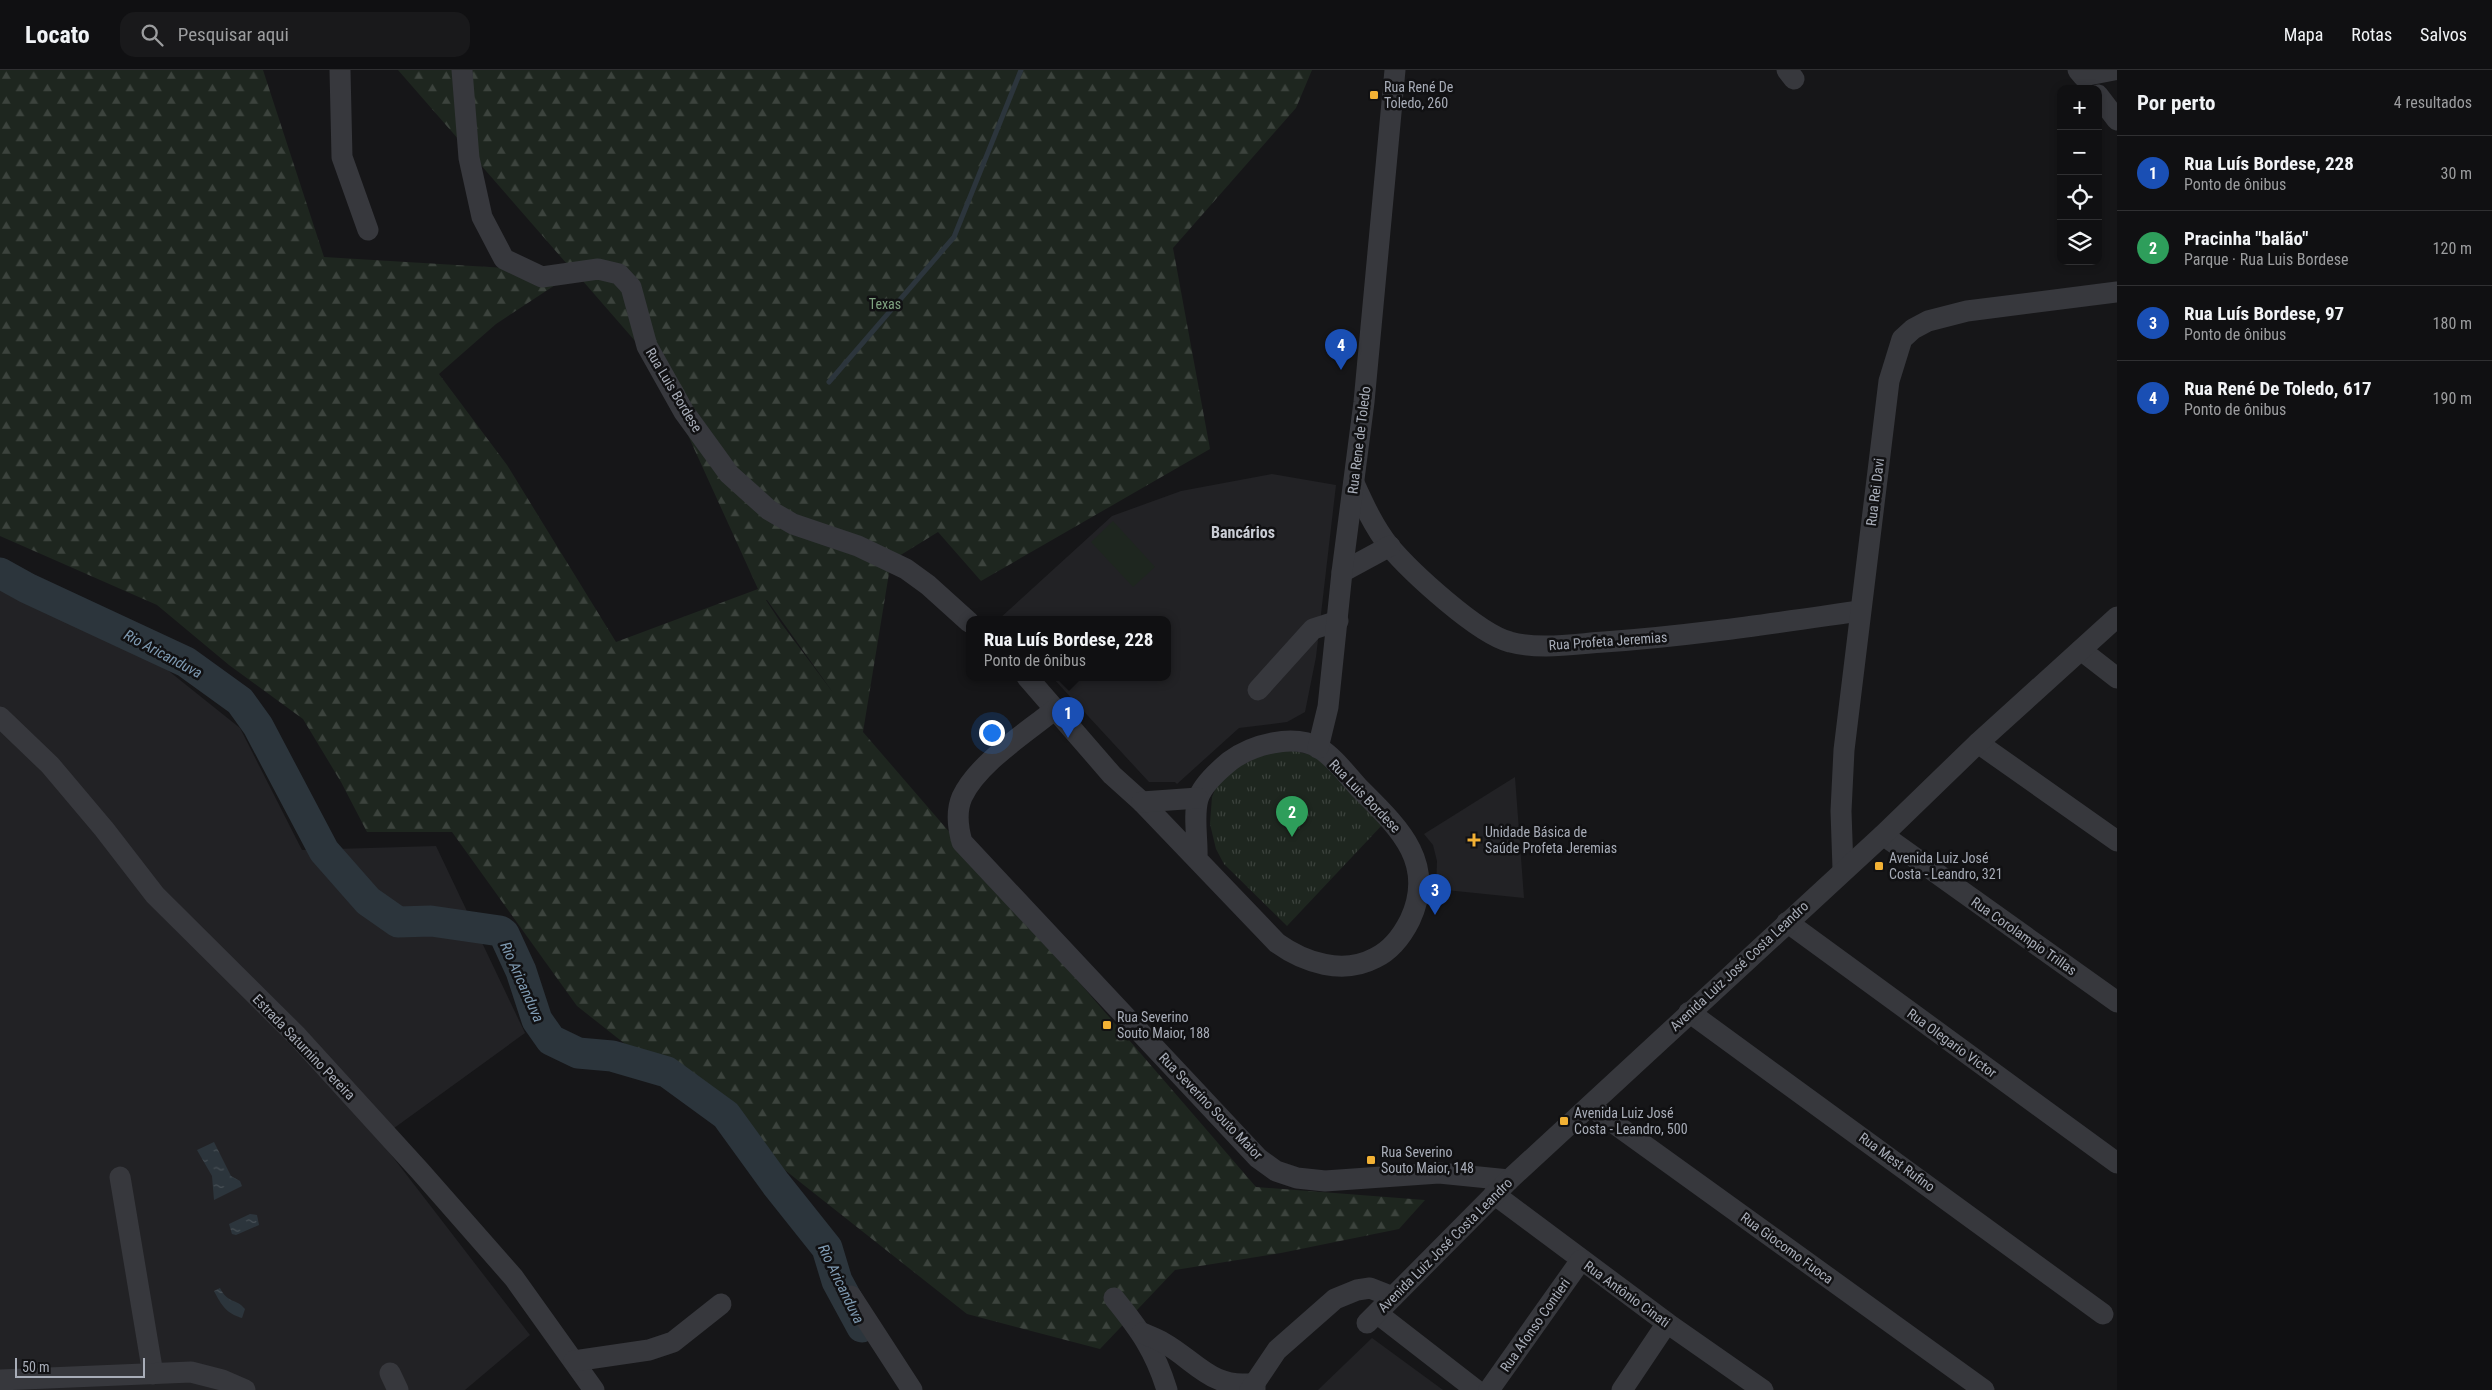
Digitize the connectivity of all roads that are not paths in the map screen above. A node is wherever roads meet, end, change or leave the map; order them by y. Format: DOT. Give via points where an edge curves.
graph roads {
  1 [pos="340,70"];
  2 [pos="462,70"];
  3 [pos="1395,70"];
  4 [pos="2114,70"];
  5 [pos="2085,78"];
  6 [pos="2102,100"];
  7 [pos="2117,120"];
  8 [pos="368,230"];
  9 [pos="2117,292"];
  10 [pos="1354,483"];
  11 [pos="1390,546"];
  12 [pos="1342,572"];
  13 [pos="1860,611"];
  14 [pos="2117,617"];
  15 [pos="966,619"];
  16 [pos="1338,621"];
  17 [pos="2081,650"];
  18 [pos="2117,678"];
  19 [pos="1031,681"];
  20 [pos="1258,690"];
  21 [pos="1054,710"];
  22 [pos="0,717"];
  23 [pos="1978,743"];
  24 [pos="1318,748"];
  25 [pos="1198,798"];
  26 [pos="1142,802"];
  27 [pos="1883,835"];
  28 [pos="2117,841"];
  29 [pos="1197,859"];
  30 [pos="1843,869"];
  31 [pos="1787,922"];
  32 [pos="2117,1002"];
  33 [pos="1689,1012"];
  34 [pos="1590,1106"];
  35 [pos="2117,1163"];
  36 [pos="120,1177"];
  37 [pos="1501,1187"];
  38 [pos="1581,1260"];
  39 [pos="851,1296"];
  40 [pos="1393,1297"];
  41 [pos="1114,1298"];
  42 [pos="721,1304"];
  43 [pos="2103,1314"];
  44 [pos="1667,1324"];
  45 [pos="1142,1333"];
  46 [pos="574,1361"];
  47 [pos="140,1379"];
  48 [pos="0,1380"];
  49 [pos="1253,1388"];
  50 [pos="1762,1389"];
  51 [pos="245,1390"];
  52 [pos="594,1390"];
  53 [pos="912,1390"];
  54 [pos="1167,1390"];
  55 [pos="1476,1390"];
  56 [pos="1489,1390"];
  57 [pos="1622,1390"];
  58 [pos="1984,1390"];
  1 -- 8 [label="street" via="342,157"];
  2 -- 15 [label="street, Rua Luis Bordese" via="469,158 482,217 504,259 542,277 598,269 619,274 631,287 647,346 684,412 729,474 769,510 793,524 858,546 906,569"];
  3 -- 10 [label="street, Rua Rene de Toledo"];
  4 -- 5 [label="street"];
  6 -- 7 [label="street"];
  9 -- 13 [label="street, Rua Rei Davi" via="1967,311 1928,321 1902,339 1889,381"];
  10 -- 11 [label="street, Rua Profeta Jeremias" via="1369,515"];
  10 -- 12 [label="street, Rua Rene de Toledo"];
  11 -- 12 [label="street"];
  11 -- 13 [label="street, Rua Profeta Jeremias" via="1442,597 1489,634 1536,646 1673,637"];
  12 -- 16 [label="street, Rua Rene de Toledo"];
  13 -- 30 [label="street, Rua Rei Davi" via="1844,750"];
  14 -- 17 [label="street, Avenida Luiz José Costa Leandro"];
  16 -- 20 [label="street" via="1312,629"];
  16 -- 24 [label="street, Rua Rene de Toledo" via="1328,707"];
  17 -- 18 [label="street"];
  17 -- 23 [label="street, Avenida Luiz José Costa Leandro"];
  19 -- 21 [label="street, Rua Luis Bordese"];
  21 -- 26 [label="street, Rua Luis Bordese" via="1112,775"];
  21 -- 37 [label="street, Rua Severino Souto Maior" via="968,786 959,811 962,842 1258,1158 1276,1171 1297,1178 1325,1180 1439,1173"];
  22 -- 46 [label="street, Estrada Saturnino Pereira" via="50,765 155,895 297,1036 420,1171 514,1278"];
  23 -- 27 [label="street, Avenida Luiz José Costa Leandro"];
  23 -- 28 [label="street"];
  24 -- 25 [label="street, Rua Luis Bordese" via="1293,742 1266,744 1242,752 1210,780"];
  24 -- 29 [label="street, Rua Luis Bordese" via="1395,825 1417,862 1419,895 1405,931 1390,949 1361,966 1346,967 1291,954 1277,944"];
  25 -- 26 [label="street"];
  25 -- 29 [label="street"];
  26 -- 29 [label="street, Rua Luis Bordese"];
  27 -- 30 [label="street, Avenida Luiz José Costa Leandro"];
  27 -- 32 [label="street, Rua Corolampio Trillas"];
  30 -- 31 [label="street, Avenida Luiz José Costa Leandro"];
  31 -- 33 [label="street, Avenida Luiz José Costa Leandro"];
  31 -- 35 [label="street, Rua Olegario Victor"];
  33 -- 34 [label="street, Avenida Luiz José Costa Leandro"];
  33 -- 43 [label="street, Rua Mest Rufino"];
  34 -- 37 [label="street, Avenida Luiz José Costa Leandro"];
  34 -- 58 [label="street, Rua Giocomo Fuoca"];
  36 -- 47 [label="street"];
  37 -- 38 [label="street, Rua Antônio Cinati"];
  37 -- 40 [label="street, Avenida Luiz José Costa Leandro"];
  38 -- 44 [label="street, Rua Antônio Cinati"];
  38 -- 56 [label="street, Rua Afonso Contieri"];
  39 -- 53 [label="street"];
  40 -- 49 [label="street" via="1370,1288 1335,1299 1278,1350"];
  40 -- 55 [label="street, Avenida Luiz José Costa Leandro" via="1372,1318"];
  41 -- 45 [label="street"];
  42 -- 46 [label="street" via="673,1342 649,1350"];
  44 -- 50 [label="street, Rua Antônio Cinati"];
  44 -- 57 [label="street"];
  45 -- 49 [label="street" via="1165,1343 1192,1366 1224,1385"];
  45 -- 54 [label="street"];
  46 -- 52 [label="street, Estrada Saturnino Pereira"];
  47 -- 48 [label="street"];
  47 -- 51 [label="street" via="191,1372"];
}
